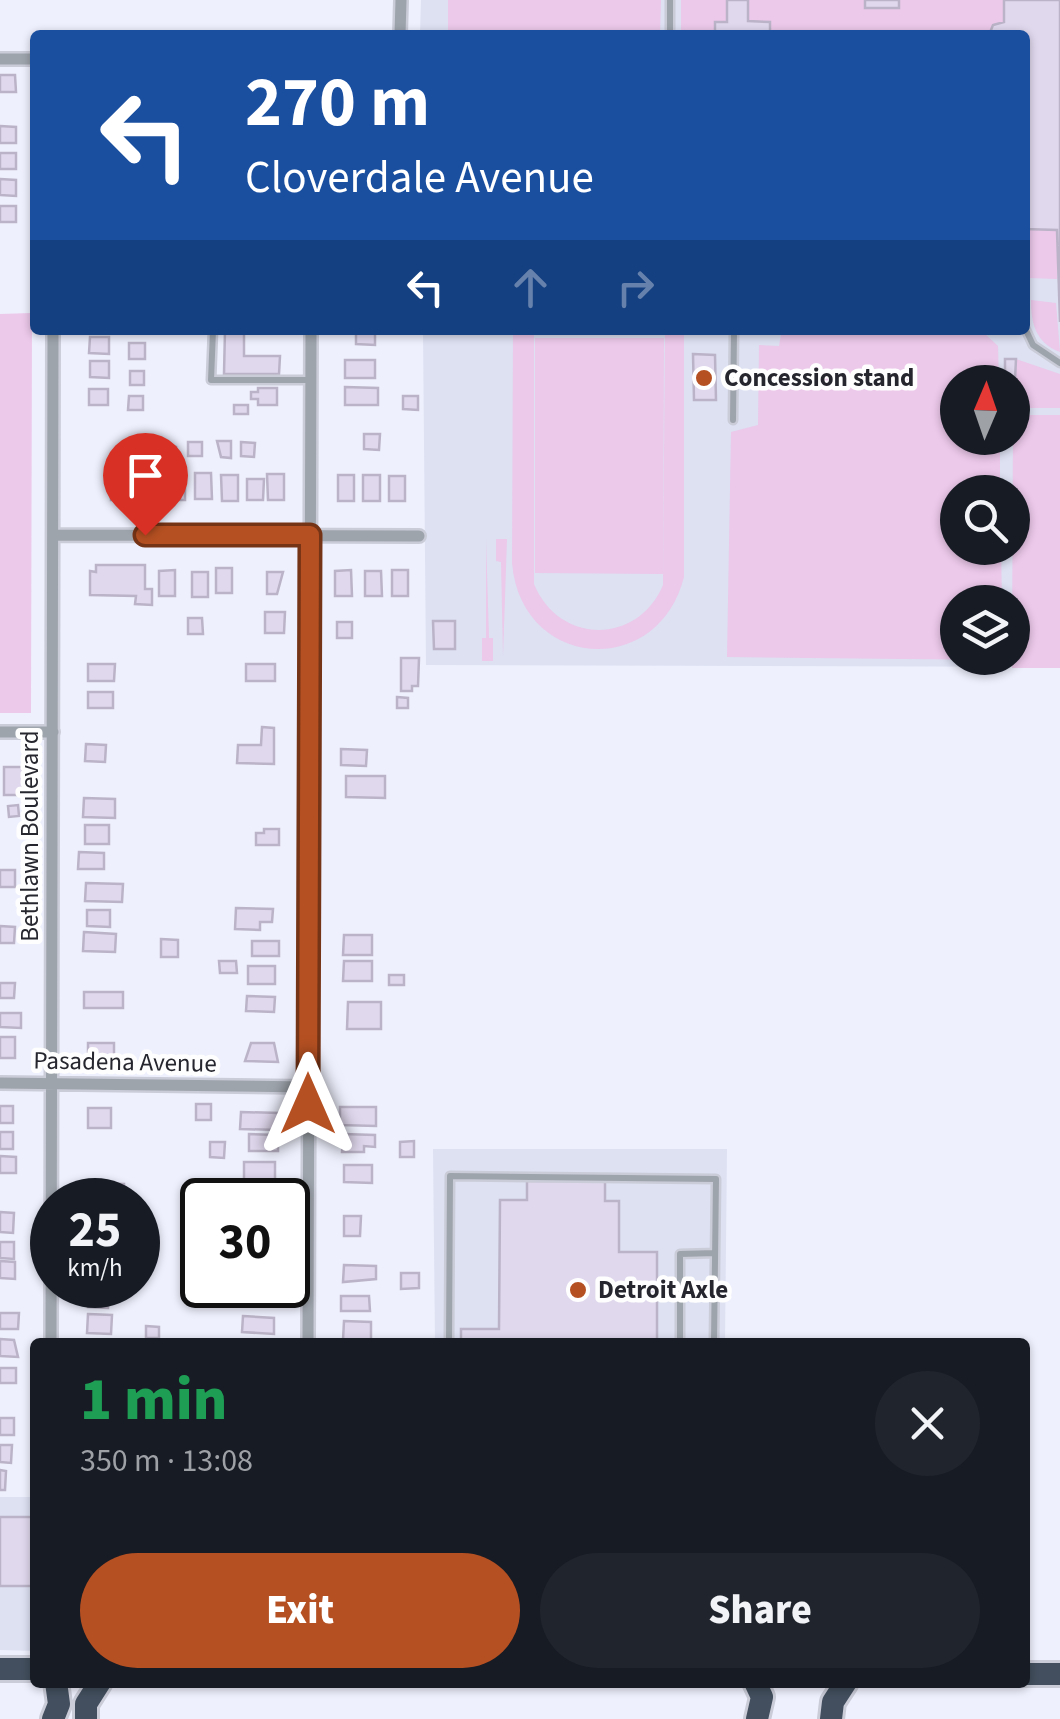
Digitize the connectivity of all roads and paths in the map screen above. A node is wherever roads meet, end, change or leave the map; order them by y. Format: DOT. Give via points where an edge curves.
graph roads {
  1 [pos="400,0"];
  2 [pos="670,0"];
  3 [pos="400,30"];
  4 [pos="670,30"];
  5 [pos="0,59"];
  6 [pos="30,59"];
  7 [pos="54,335"];
  8 [pos="213,335"];
  9 [pos="311,335"];
  10 [pos="734,335"];
  11 [pos="1029,335"];
  12 [pos="1060,362"];
  13 [pos="311,380"];
  14 [pos="733,420"];
  15 [pos="52,535"];
  16 [pos="310,535"];
  17 [pos="419,536"];
  18 [pos="0,732"];
  19 [pos="53,732"];
  20 [pos="0,1083"];
  21 [pos="52,1084"];
  22 [pos="308,1087"];
  23 [pos="715,1254"];
  24 [pos="50,1338"];
  25 [pos="308,1338"];
  26 [pos="449,1338"];
  27 [pos="680,1338"];
  28 [pos="714,1338"];
  29 [pos="0,1669"];
  30 [pos="30,1670"];
  31 [pos="1030,1674"];
  32 [pos="1060,1674"];
  33 [pos="57,1688"];
  34 [pos="96,1688"];
  35 [pos="758,1688"];
  36 [pos="842,1688"];
  37 [pos="53,1719"];
  38 [pos="86,1719"];
  39 [pos="757,1719"];
  40 [pos="830,1719"];
  1 -- 3 [label="street"];
  2 -- 4 [label="lane"];
  5 -- 6 [label="street"];
  7 -- 15 [label="street, Bethlawn Boulevard"];
  8 -- 13 [label="lane" via="211,380"];
  9 -- 13 [label="street"];
  10 -- 14 [label="lane"];
  11 -- 12 [label="lane"];
  13 -- 16 [label="street"];
  15 -- 16 [label="street"];
  15 -- 19 [label="street, Bethlawn Boulevard"];
  16 -- 17 [label="street"];
  16 -- 22 [label="street"];
  18 -- 19 [label="street"];
  19 -- 21 [label="street, Bethlawn Boulevard"];
  20 -- 21 [label="street, Pasadena Avenue"];
  21 -- 22 [label="street, Pasadena Avenue"];
  21 -- 24 [label="street, Bethlawn Boulevard"];
  22 -- 25 [label="street"];
  23 -- 26 [label="lane" via="716,1180 450,1176"];
  23 -- 27 [label="lane" via="680,1254"];
  23 -- 28 [label="lane"];
  29 -- 30 [label="highway"];
  31 -- 32 [label="highway"];
  33 -- 37 [label="highway"];
  34 -- 38 [label="highway"];
  35 -- 39 [label="highway"];
  36 -- 40 [label="highway"];
}
